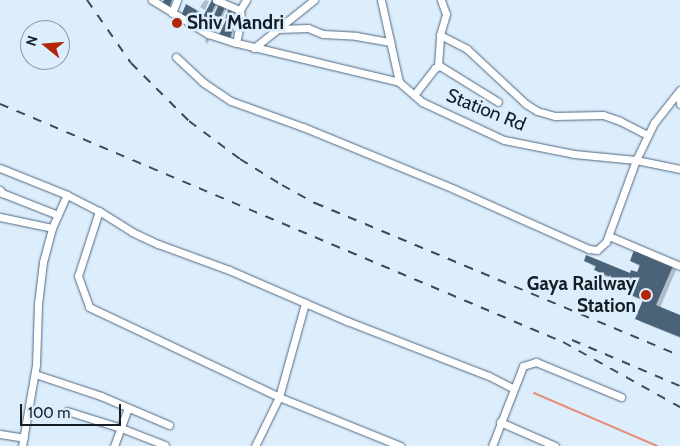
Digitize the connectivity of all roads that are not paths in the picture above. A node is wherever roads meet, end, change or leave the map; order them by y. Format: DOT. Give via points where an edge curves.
graph roads {
  1 [pos="152,0"];
  2 [pos="177,0"];
  3 [pos="216,0"];
  4 [pos="246,0"];
  5 [pos="381,0"];
  6 [pos="441,0"];
  7 [pos="310,2"];
  8 [pos="240,10"];
  9 [pos="172,13"];
  10 [pos="278,29"];
  11 [pos="440,35"];
  12 [pos="390,42"];
  13 [pos="236,43"];
  14 [pos="254,48"];
  15 [pos="176,57"];
  16 [pos="438,66"];
  17 [pos="399,82"];
  18 [pos="679,94"];
  19 [pos="414,95"];
  20 [pos="498,102"];
  21 [pos="680,104"];
  22 [pos="648,135"];
  23 [pos="636,160"];
  24 [pos="0,168"];
  25 [pos="680,169"];
  26 [pos="0,190"];
  27 [pos="67,195"];
  28 [pos="99,211"];
  29 [pos="58,215"];
  30 [pos="0,217"];
  31 [pos="52,228"];
  32 [pos="609,236"];
  33 [pos="680,266"];
  34 [pos="305,303"];
  35 [pos="35,374"];
  36 [pos="513,388"];
  37 [pos="621,397"];
  38 [pos="279,398"];
  39 [pos="128,408"];
  40 [pos="67,411"];
  41 [pos="500,422"];
  42 [pos="169,425"];
  43 [pos="121,428"];
  44 [pos="0,434"];
  45 [pos="24,438"];
  46 [pos="165,445"];
  47 [pos="22,446"];
  48 [pos="114,446"];
  49 [pos="255,446"];
  50 [pos="400,446"];
  51 [pos="492,446"];
  52 [pos="555,446"];
  1 -- 9 [label="street"];
  2 -- 9 [label="street"];
  3 -- 8 [label="street"];
  4 -- 8 [label="street"];
  5 -- 12 [label="street"];
  6 -- 11 [label="street" via="446,14"];
  7 -- 10 [label="street"];
  8 -- 13 [label="street"];
  9 -- 13 [label="street" via="208,34"];
  10 -- 12 [label="street" via="308,28 323,34"];
  10 -- 14 [label="street"];
  11 -- 16 [label="street"];
  11 -- 22 [label="street" via="467,49 537,112 555,116 603,115"];
  12 -- 17 [label="street"];
  13 -- 14 [label="street"];
  14 -- 17 [label="street"];
  15 -- 32 [label="street" via="230,101 454,189 579,246 597,250 603,247"];
  16 -- 19 [label="street"];
  16 -- 20 [label="street"];
  17 -- 19 [label="street, Station Rd"];
  18 -- 21 [label="street"];
  18 -- 22 [label="street"];
  19 -- 23 [label="street, Station Rd" via="422,102 504,140 574,154"];
  22 -- 23 [label="street"];
  23 -- 25 [label="street, Station Rd"];
  23 -- 32 [label="street"];
  24 -- 27 [label="street"];
  26 -- 29 [label="street"];
  27 -- 28 [label="street"];
  27 -- 29 [label="street"];
  28 -- 34 [label="street" via="149,240 230,270"];
  28 -- 38 [label="street" via="78,276 89,307"];
  29 -- 31 [label="street"];
  30 -- 31 [label="street"];
  31 -- 35 [label="street" via="40,286"];
  32 -- 33 [label="street"];
  34 -- 36 [label="street"];
  34 -- 38 [label="street"];
  35 -- 39 [label="street"];
  35 -- 45 [label="street"];
  36 -- 37 [label="street" via="523,366 536,362"];
  36 -- 41 [label="street"];
  38 -- 49 [label="street"];
  38 -- 50 [label="street"];
  39 -- 42 [label="street"];
  39 -- 43 [label="street"];
  40 -- 43 [label="street"];
  41 -- 51 [label="street"];
  41 -- 52 [label="street"];
  43 -- 46 [label="street"];
  43 -- 48 [label="street"];
  44 -- 45 [label="street"];
  45 -- 47 [label="street"];
}
